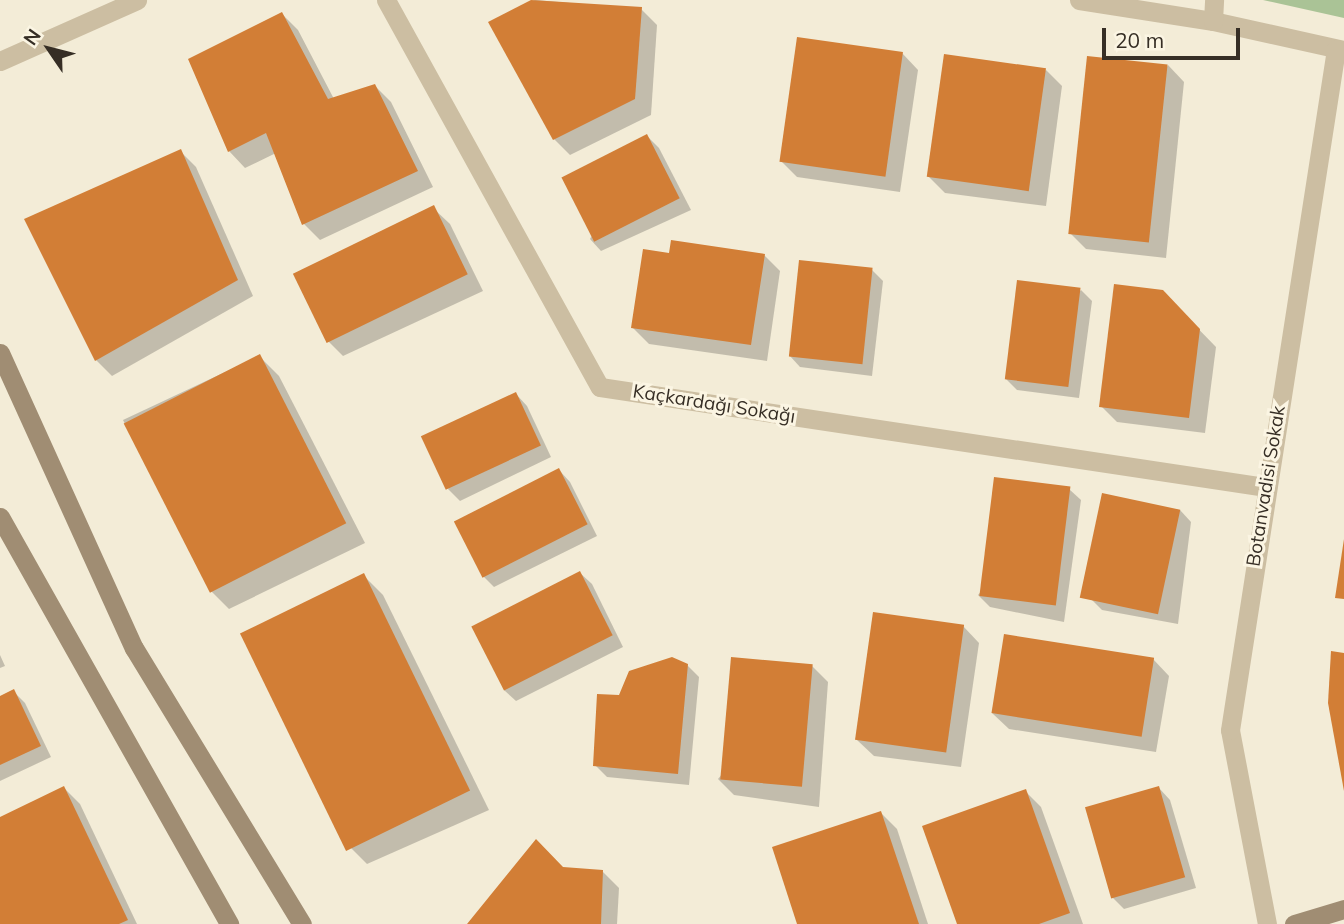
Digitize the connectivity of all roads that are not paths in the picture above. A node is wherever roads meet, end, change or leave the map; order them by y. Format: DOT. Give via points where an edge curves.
graph roads {
  1 [pos="137,0"];
  2 [pos="386,0"];
  3 [pos="1079,0"];
  4 [pos="1214,0"];
  5 [pos="1213,20"];
  6 [pos="1340,49"];
  7 [pos="0,61"];
  8 [pos="0,353"];
  9 [pos="1265,487"];
  10 [pos="0,517"];
  11 [pos="1344,909"];
  12 [pos="229,924"];
  13 [pos="302,924"];
  14 [pos="1267,924"];
  15 [pos="1294,924"];
  1 -- 7 [label="street"];
  2 -- 9 [label="street, Kaçkardağı Sokağı" via="600,387"];
  3 -- 5 [label="street"];
  4 -- 5 [label="street"];
  5 -- 6 [label="street"];
  6 -- 9 [label="street, Botanvadisi Sokak"];
  8 -- 13 [label="main road" via="134,648"];
  9 -- 14 [label="street, Botanvadisi Sokak" via="1230,730"];
  10 -- 12 [label="main road"];
  11 -- 15 [label="main road"];
}
